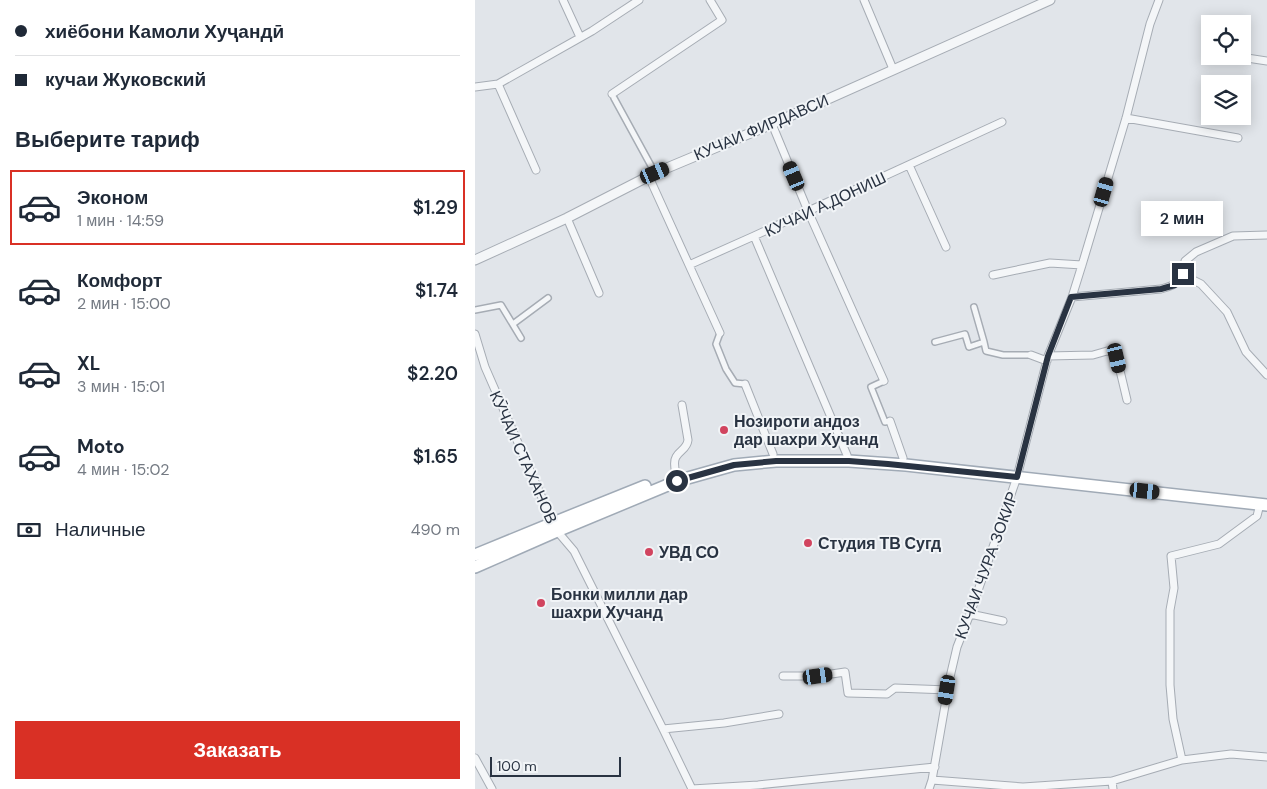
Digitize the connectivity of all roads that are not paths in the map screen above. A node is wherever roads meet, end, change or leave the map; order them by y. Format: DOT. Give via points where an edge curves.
graph roads {
  1 [pos="563,0"];
  2 [pos="639,0"];
  3 [pos="710,0"];
  4 [pos="864,0"];
  5 [pos="1050,0"];
  6 [pos="1159,0"];
  7 [pos="580,37"];
  8 [pos="1251,58"];
  9 [pos="1267,61"];
  10 [pos="893,69"];
  11 [pos="498,84"];
  12 [pos="475,87"];
  13 [pos="613,96"];
  14 [pos="1126,118"];
  15 [pos="1002,122"];
  16 [pos="772,124"];
  17 [pos="1238,138"];
  18 [pos="909,165"];
  19 [pos="535,170"];
  20 [pos="652,175"];
  21 [pos="808,211"];
  22 [pos="567,218"];
  23 [pos="1267,235"];
  24 [pos="754,236"];
  25 [pos="946,246"];
  26 [pos="475,260"];
  27 [pos="1082,265"];
  28 [pos="689,266"];
  29 [pos="993,274"];
  30 [pos="1183,274"];
  31 [pos="599,293"];
  32 [pos="1071,297"];
  33 [pos="548,298"];
  34 [pos="974,307"];
  35 [pos="475,310"];
  36 [pos="513,324"];
  37 [pos="720,333"];
  38 [pos="475,334"];
  39 [pos="521,338"];
  40 [pos="935,342"];
  41 [pos="984,342"];
  42 [pos="1031,355"];
  43 [pos="1048,358"];
  44 [pos="1267,375"];
  45 [pos="884,381"];
  46 [pos="745,384"];
  47 [pos="1127,400"];
  48 [pos="682,405"];
  49 [pos="889,420"];
  50 [pos="773,454"];
  51 [pos="847,455"];
  52 [pos="903,458"];
  53 [pos="676,474"];
  54 [pos="1018,474"];
  55 [pos="1265,502"];
  56 [pos="555,527"];
  57 [pos="475,556"];
  58 [pos="475,567"];
  59 [pos="970,614"];
  60 [pos="1003,621"];
  61 [pos="783,676"];
  62 [pos="947,690"];
  63 [pos="779,714"];
  64 [pos="663,729"];
  65 [pos="1267,757"];
  66 [pos="475,758"];
  67 [pos="1182,760"];
  68 [pos="935,767"];
  69 [pos="932,780"];
  70 [pos="1112,785"];
  71 [pos="492,789"];
  72 [pos="692,789"];
  73 [pos="929,789"];
  1 -- 7 [label="street"];
  2 -- 7 [label="street"];
  3 -- 13 [label="street" via="722,20"];
  4 -- 10 [label="street"];
  5 -- 10 [label="street, КУЧАИ ФИРДАВСИ"];
  6 -- 14 [label="street, КУЧАИ ЧУРА ЗОКИР"];
  7 -- 11 [label="street"];
  8 -- 9 [label="street"];
  10 -- 16 [label="street, КУЧАИ ФИРДАВСИ"];
  11 -- 12 [label="street"];
  11 -- 19 [label="street"];
  13 -- 20 [label="street"];
  14 -- 17 [label="street"];
  14 -- 27 [label="street, КУЧАИ ЧУРА ЗОКИР"];
  15 -- 18 [label="street, КУЧАИ А.ДОНИШ"];
  16 -- 20 [label="street, КУЧАИ ФИРДАВСИ"];
  16 -- 21 [label="street"];
  18 -- 21 [label="street, КУЧАИ А.ДОНИШ"];
  18 -- 25 [label="street"];
  20 -- 22 [label="street, КУЧАИ ФИРДАВСИ"];
  20 -- 28 [label="street"];
  21 -- 24 [label="street, КУЧАИ А.ДОНИШ"];
  21 -- 45 [label="street"];
  22 -- 26 [label="street, КУЧАИ ФИРДАВСИ"];
  22 -- 31 [label="street"];
  23 -- 30 [label="street" via="1233,236 1215,242 1185,261"];
  24 -- 28 [label="street"];
  24 -- 51 [label="street, КУЧАИ А.ДОНИШ"];
  27 -- 29 [label="street" via="1050,263"];
  27 -- 32 [label="street, КУЧАИ ЧУРА ЗОКИР"];
  28 -- 37 [label="street"];
  30 -- 32 [label="street" via="1175,285 1161,289"];
  30 -- 44 [label="street" via="1201,284 1227,312 1246,352"];
  32 -- 43 [label="street, КУЧАИ ЧУРА ЗОКИР"];
  33 -- 36 [label="street"];
  34 -- 41 [label="street"];
  35 -- 36 [label="street" via="501,305"];
  36 -- 39 [label="street"];
  37 -- 46 [label="street" via="716,344 726,369 735,383"];
  38 -- 56 [label="street, КӮЧАИ СТАХАНОВ" via="485,367"];
  40 -- 41 [label="street" via="965,334 969,347"];
  41 -- 42 [label="street" via="986,351"];
  42 -- 43 [label="street"];
  43 -- 47 [label="street" via="1113,352"];
  43 -- 54 [label="street, КУЧАИ ЧУРА ЗОКИР"];
  45 -- 49 [label="street" via="871,387 885,422"];
  46 -- 50 [label="street"];
  48 -- 53 [label="street" via="688,440 687,446 676,457"];
  49 -- 52 [label="street"];
  50 -- 51 [label="main road"];
  50 -- 53 [label="main road"];
  51 -- 52 [label="main road"];
  52 -- 54 [label="main road"];
  53 -- 56 [label="main road"];
  54 -- 55 [label="main road"];
  54 -- 56 [label="main road" via="849,461 776,461 734,465 677,481"];
  54 -- 59 [label="street, КУЧАИ ЧУРА ЗОКИР"];
  55 -- 67 [label="street" via="1257,516 1219,544 1171,556 1174,588 1170,610 1170,685"];
  56 -- 57 [label="main road"];
  56 -- 58 [label="main road"];
  56 -- 64 [label="street, КӮЧАИ СТАХАНОВ" via="574,551"];
  59 -- 60 [label="street"];
  59 -- 62 [label="street, КУЧАИ ЧУРА ЗОКИР" via="957,647"];
  61 -- 62 [label="street" via="845,672 848,693 887,694 895,688"];
  62 -- 68 [label="street, КУЧАИ ЧУРА ЗОКИР"];
  63 -- 64 [label="street" via="724,724"];
  64 -- 72 [label="street, КӮЧАИ СТАХАНОВ"];
  65 -- 67 [label="street" via="1231,754"];
  66 -- 71 [label="street"];
  67 -- 70 [label="street"];
  68 -- 69 [label="street, КУЧАИ ЧУРА ЗОКИР"];
  68 -- 72 [label="street"];
  69 -- 70 [label="street" via="1023,787"];
  69 -- 73 [label="street, КУЧАИ ЧУРА ЗОКИР"];
}
